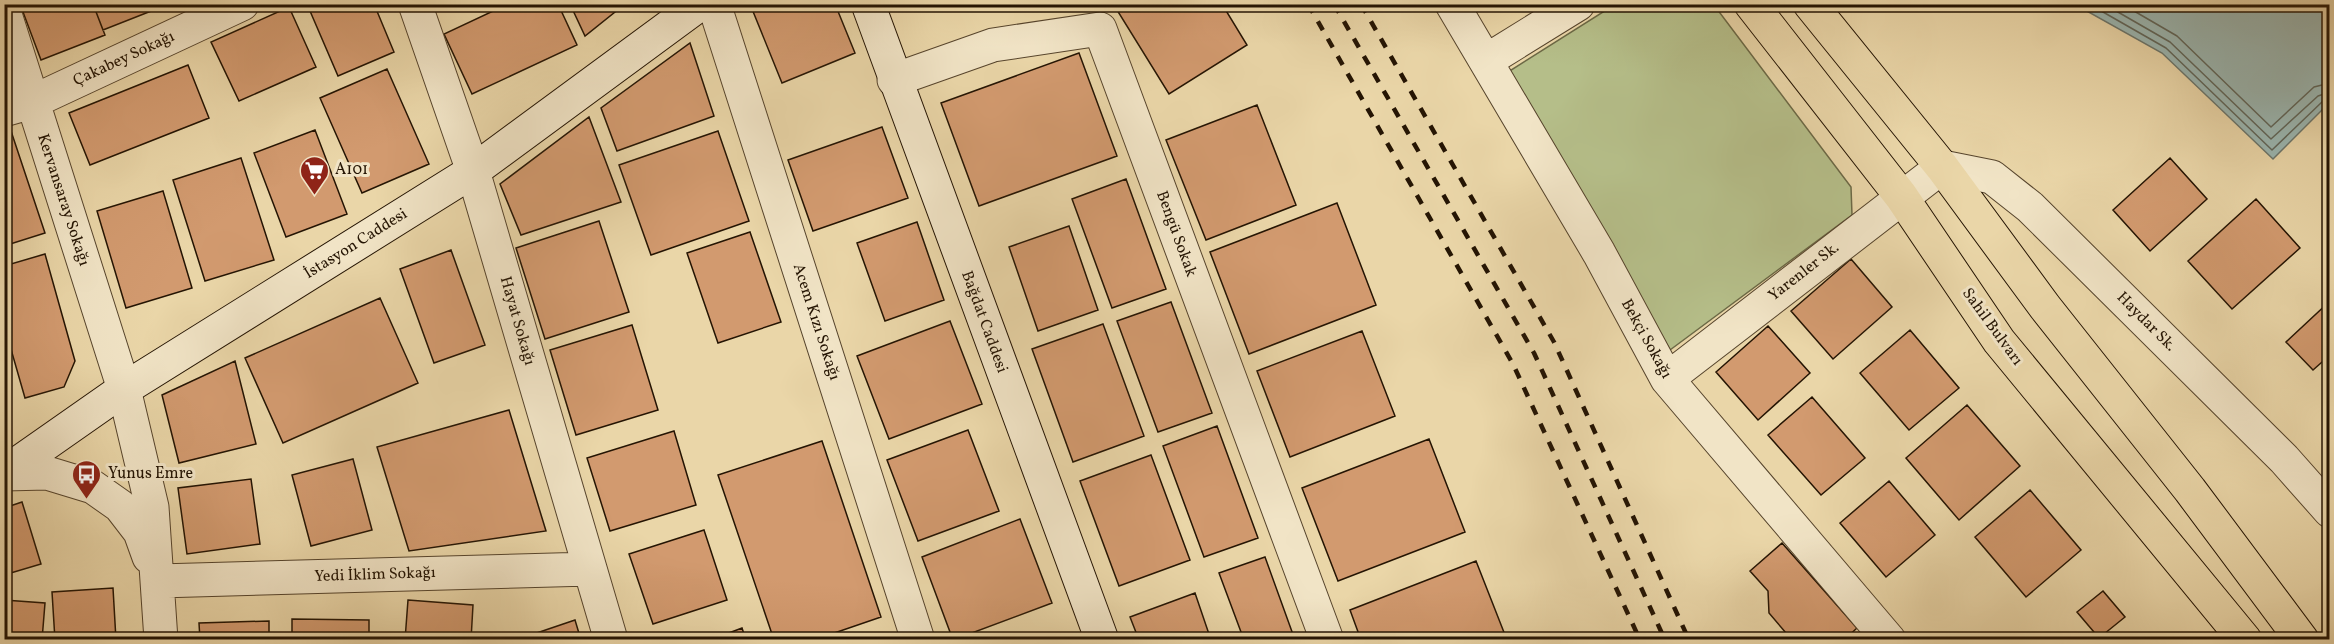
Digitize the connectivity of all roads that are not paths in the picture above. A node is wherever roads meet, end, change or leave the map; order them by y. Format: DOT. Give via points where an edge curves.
graph roads {
  1 [pos="242,4"];
  2 [pos="415,4"];
  3 [pos="700,4"];
  4 [pos="714,4"];
  5 [pos="868,4"];
  6 [pos="1452,4"];
  7 [pos="1578,4"];
  8 [pos="1751,4"];
  9 [pos="1810,4"];
  10 [pos="4,11"];
  11 [pos="1486,61"];
  12 [pos="894,80"];
  13 [pos="18,106"];
  14 [pos="1942,167"];
  15 [pos="473,171"];
  16 [pos="1901,196"];
  17 [pos="1667,379"];
  18 [pos="124,389"];
  19 [pos="4,473"];
  20 [pos="2330,511"];
  21 [pos="591,569"];
  22 [pos="159,581"];
  23 [pos="2293,637"];
  24 [pos="161,639"];
  25 [pos="611,639"];
  26 [pos="918,639"];
  27 [pos="1102,639"];
  28 [pos="1327,639"];
  29 [pos="1889,639"];
  30 [pos="2245,639"];
  1 -- 13 [label="street, Çakabey Sokağı"];
  2 -- 15 [label="street, Hayat Sokağı"];
  3 -- 15 [label="street, İstasyon Caddesi"];
  4 -- 26 [label="street, Acem Kızı Sokağı"];
  5 -- 12 [label="street, Bağdat Caddesi"];
  6 -- 11 [label="street, Bekçi Sokağı"];
  7 -- 11 [label="street"];
  8 -- 16 [label="highway, Sahil Bulvarı"];
  9 -- 14 [label="highway"];
  10 -- 13 [label="street, Kervansaray Sokağı"];
  11 -- 17 [label="street, Bekçi Sokağı"];
  12 -- 27 [label="street, Bağdat Caddesi"];
  12 -- 28 [label="street, Bengü Sokak" via="993,45 1100,29"];
  13 -- 18 [label="street, Kervansaray Sokağı"];
  14 -- 16 [label="street, Yarenler Sk."];
  14 -- 20 [label="street, Haydar Sk." via="1992,177 2030,207 2284,459"];
  14 -- 23 [label="highway" via="2045,307 2190,490"];
  15 -- 18 [label="street, İstasyon Caddesi"];
  15 -- 21 [label="street, Hayat Sokağı"];
  16 -- 17 [label="street, Yarenler Sk."];
  16 -- 30 [label="highway, Sahil Bulvarı" via="1999,341"];
  17 -- 29 [label="street, Bekçi Sokağı"];
  18 -- 19 [label="street, İstasyon Caddesi"];
  18 -- 22 [label="street, Kervansaray Sokağı" via="152,507"];
  19 -- 22 [label="street, İstasyon Caddesi" via="47,473 93,487 120,506 140,532"];
  21 -- 22 [label="street, Yedi İklim Sokağı"];
  21 -- 25 [label="street, Hayat Sokağı"];
  22 -- 24 [label="street, Kervansaray Sokağı"];
}
